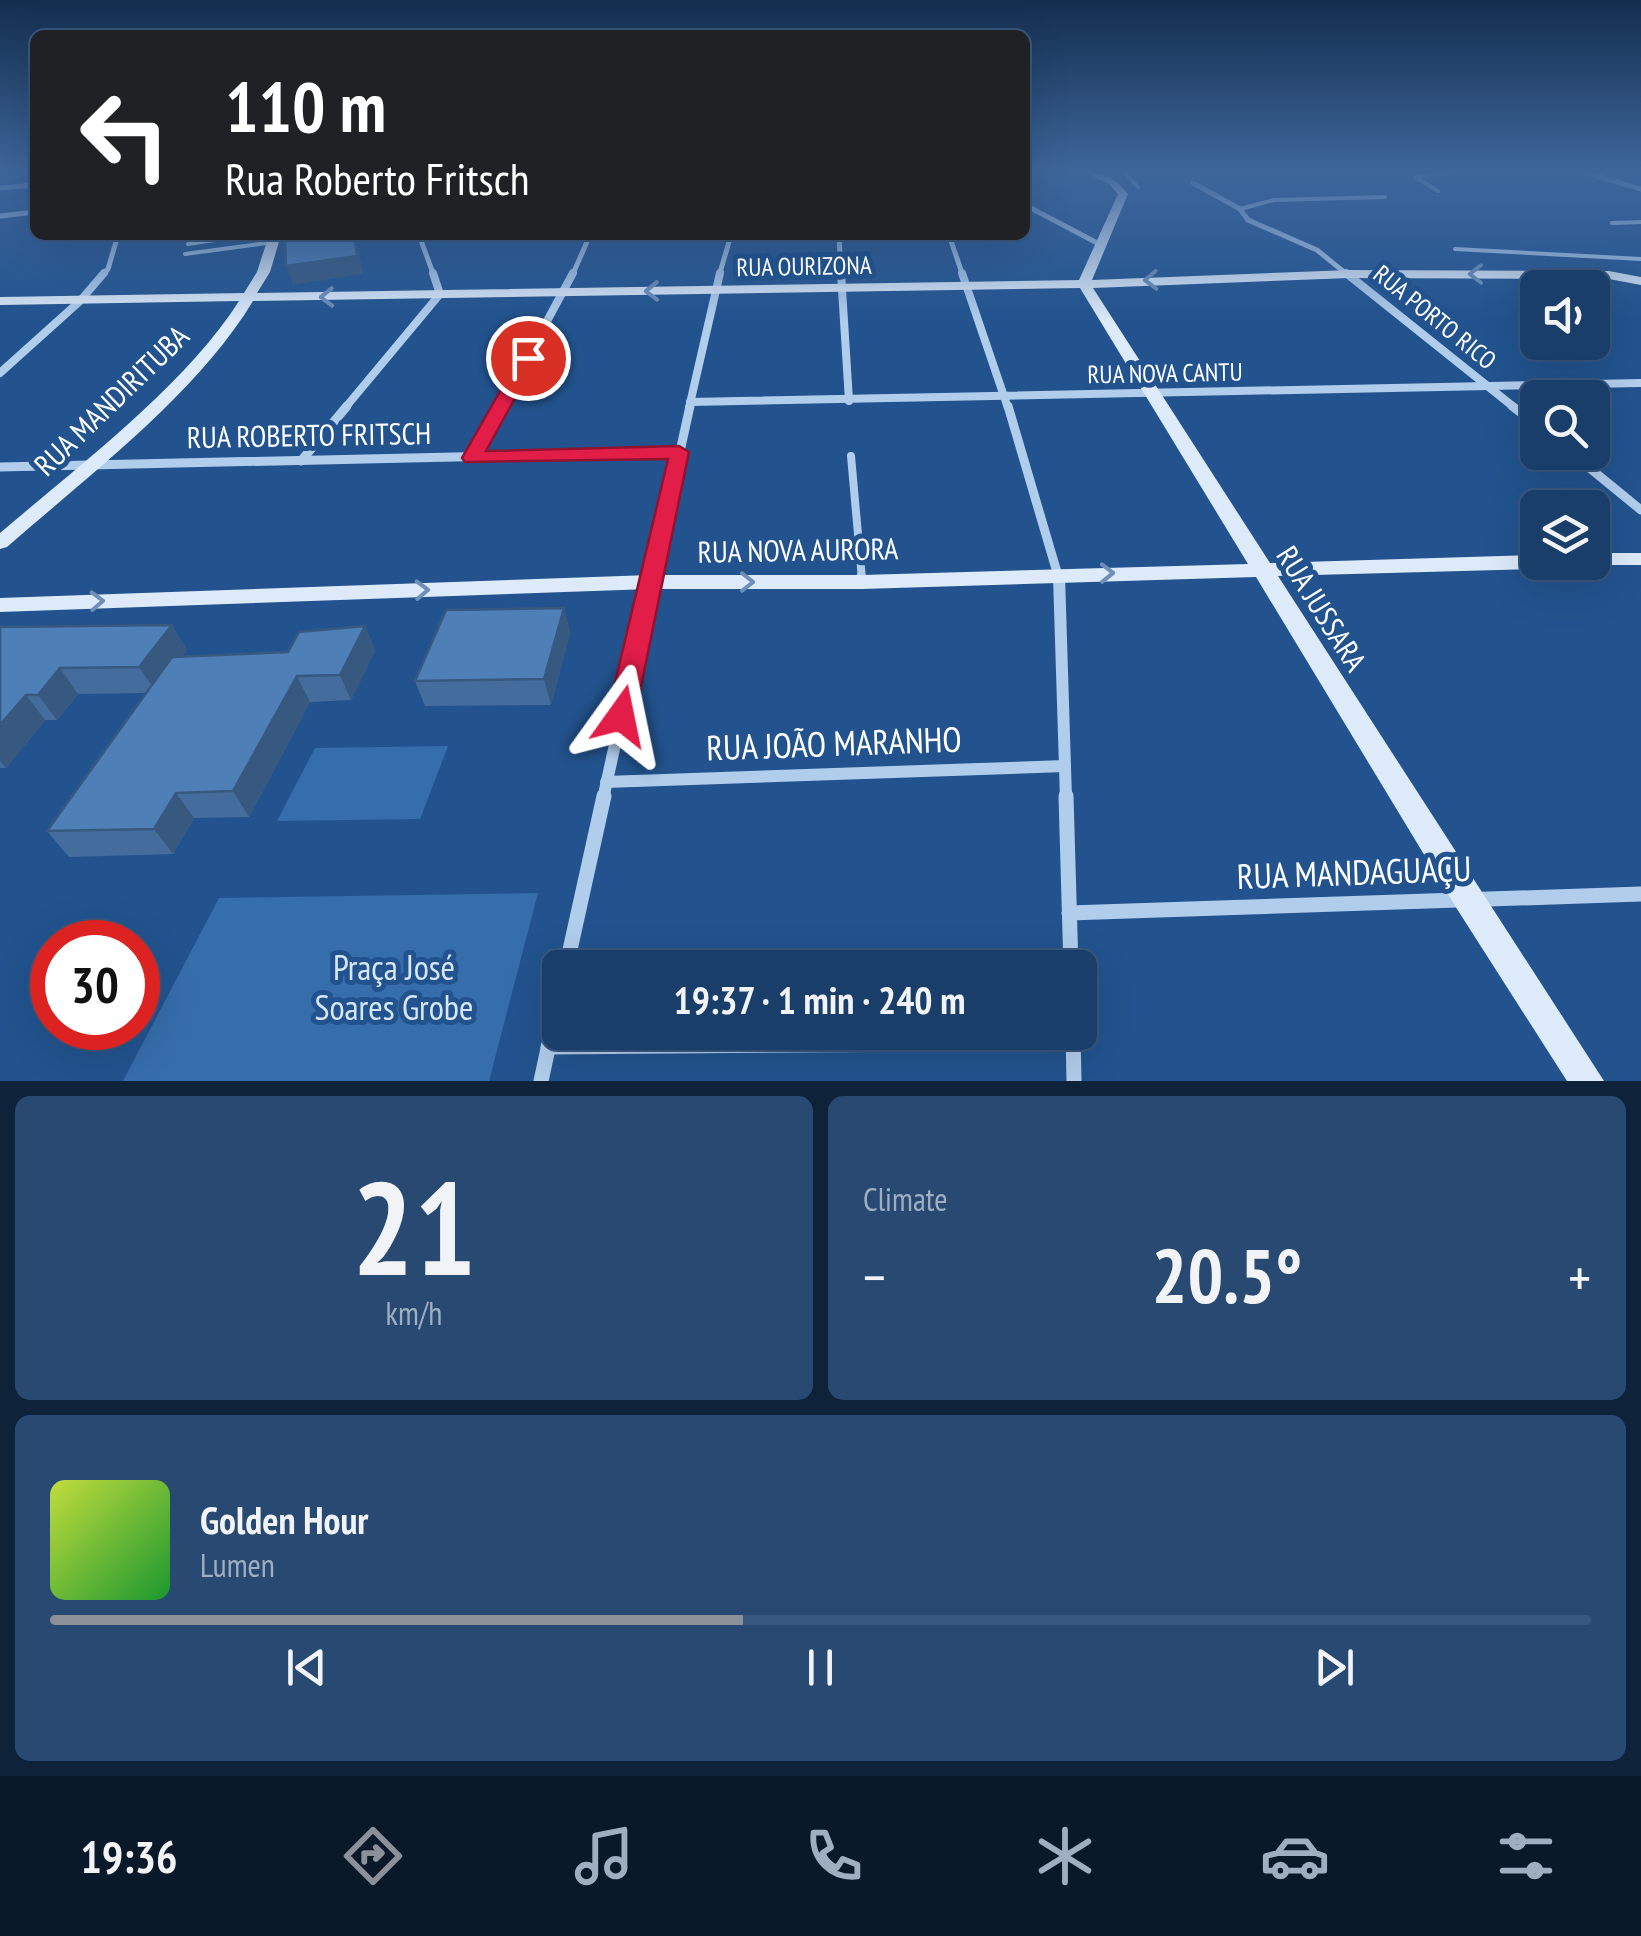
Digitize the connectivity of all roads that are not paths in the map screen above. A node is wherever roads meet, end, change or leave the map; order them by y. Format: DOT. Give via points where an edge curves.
graph roads {
  1 [pos="1058,222"];
  2 [pos="1112,222"];
  3 [pos="1254,222"];
  4 [pos="1628,222"];
  5 [pos="1612,223"];
  6 [pos="117,240"];
  7 [pos="215,240"];
  8 [pos="263,240"];
  9 [pos="274,240"];
  10 [pos="421,240"];
  11 [pos="588,240"];
  12 [pos="730,240"];
  13 [pos="839,240"];
  14 [pos="951,240"];
  15 [pos="188,244"];
  16 [pos="1103,246"];
  17 [pos="1455,249"];
  18 [pos="184,254"];
  19 [pos="1641,260"];
  20 [pos="1350,274"];
  21 [pos="1641,279"];
  22 [pos="1084,284"];
  23 [pos="966,286"];
  24 [pos="844,288"];
  25 [pos="714,290"];
  26 [pos="565,292"];
  27 [pos="440,294"];
  28 [pos="249,298"];
  29 [pos="0,301"];
  30 [pos="80,301"];
  31 [pos="0,373"];
  32 [pos="1641,383"];
  33 [pos="1489,386"];
  34 [pos="1153,393"];
  35 [pos="1005,397"];
  36 [pos="849,401"];
  37 [pos="690,402"];
  38 [pos="1520,411"];
  39 [pos="679,452"];
  40 [pos="851,456"];
  41 [pos="472,458"];
  42 [pos="300,461"];
  43 [pos="86,466"];
  44 [pos="0,467"];
  45 [pos="1592,470"];
  46 [pos="1641,510"];
  47 [pos="0,542"];
  48 [pos="1641,559"];
  49 [pos="1610,560"];
  50 [pos="1520,563"];
  51 [pos="1261,570"];
  52 [pos="1059,574"];
  53 [pos="650,582"];
  54 [pos="862,582"];
  55 [pos="0,605"];
  56 [pos="1065,766"];
  57 [pos="606,782"];
  58 [pos="1641,894"];
  59 [pos="1468,899"];
  60 [pos="1069,913"];
  61 [pos="570,950"];
  62 [pos="1070,950"];
  63 [pos="547,1050"];
  64 [pos="1073,1050"];
  65 [pos="541,1081"];
  66 [pos="1074,1081"];
  67 [pos="1587,1081"];
  1 -- 16 [label="street"];
  2 -- 16 [label="main road"];
  3 -- 20 [label="street, RUA PORTO RICO" via="1316,250"];
  4 -- 5 [label="lane"];
  6 -- 30 [label="street" via="108,269"];
  7 -- 15 [label="lane"];
  8 -- 18 [label="lane"];
  9 -- 28 [label="main road, RUA MANDIRITUBA" via="270,262"];
  10 -- 27 [label="street"];
  11 -- 26 [label="street"];
  12 -- 25 [label="street"];
  13 -- 24 [label="street"];
  14 -- 23 [label="street"];
  16 -- 22 [label="main road"];
  17 -- 19 [label="lane"];
  21 -- 20 [label="main road, RUA OURIZONA, one-way"];
  20 -- 22 [label="main road, RUA OURIZONA, one-way"];
  20 -- 33 [label="street, RUA PORTO RICO"];
  22 -- 23 [label="main road, RUA OURIZONA"];
  22 -- 34 [label="main road, RUA JUSSARA"];
  23 -- 24 [label="main road, RUA OURIZONA"];
  23 -- 35 [label="street"];
  24 -- 25 [label="main road, RUA OURIZONA"];
  24 -- 36 [label="street"];
  25 -- 26 [label="main road, RUA OURIZONA, one-way"];
  25 -- 37 [label="street"];
  26 -- 27 [label="main road, RUA OURIZONA"];
  26 -- 41 [label="street"];
  27 -- 28 [label="main road, RUA OURIZONA, one-way"];
  27 -- 42 [label="street"];
  28 -- 30 [label="main road, RUA OURIZONA"];
  28 -- 43 [label="main road, RUA MANDIRITUBA" via="182,380"];
  29 -- 30 [label="main road, RUA OURIZONA"];
  30 -- 31 [label="street"];
  32 -- 33 [label="street, RUA NOVA CANTU"];
  33 -- 34 [label="street, RUA NOVA CANTU"];
  33 -- 38 [label="street, RUA PORTO RICO"];
  34 -- 35 [label="street, RUA NOVA CANTU"];
  34 -- 51 [label="main road, RUA JUSSARA"];
  35 -- 36 [label="street, RUA NOVA CANTU"];
  35 -- 52 [label="street"];
  36 -- 37 [label="street, RUA NOVA CANTU"];
  37 -- 39 [label="street"];
  39 -- 41 [label="street, RUA ROBERTO FRITSCH"];
  39 -- 53 [label="street"];
  40 -- 54 [label="lane"];
  41 -- 42 [label="street, RUA ROBERTO FRITSCH"];
  42 -- 43 [label="street, RUA ROBERTO FRITSCH"];
  43 -- 44 [label="street, RUA ROBERTO FRITSCH"];
  43 -- 47 [label="main road, RUA MANDIRITUBA"];
  45 -- 46 [label="street"];
  48 -- 49 [label="main road"];
  50 -- 51 [label="main road, RUA NOVA AURORA"];
  52 -- 51 [label="main road, RUA NOVA AURORA, one-way"];
  51 -- 59 [label="main road, RUA JUSSARA"];
  52 -- 54 [label="main road, RUA NOVA AURORA"];
  52 -- 56 [label="street"];
  53 -- 54 [label="main road, RUA NOVA AURORA, one-way"];
  55 -- 53 [label="main road, RUA NOVA AURORA, one-way"];
  53 -- 57 [label="street"];
  56 -- 57 [label="street, RUA JOÃO MARANHO"];
  56 -- 60 [label="street"];
  57 -- 61 [label="street"];
  58 -- 59 [label="street, RUA MANDAGUAÇU"];
  59 -- 60 [label="street, RUA MANDAGUAÇU"];
  59 -- 67 [label="main road, RUA JUSSARA"];
  60 -- 62 [label="street"];
  63 -- 65 [label="street"];
  64 -- 66 [label="street"];
}
